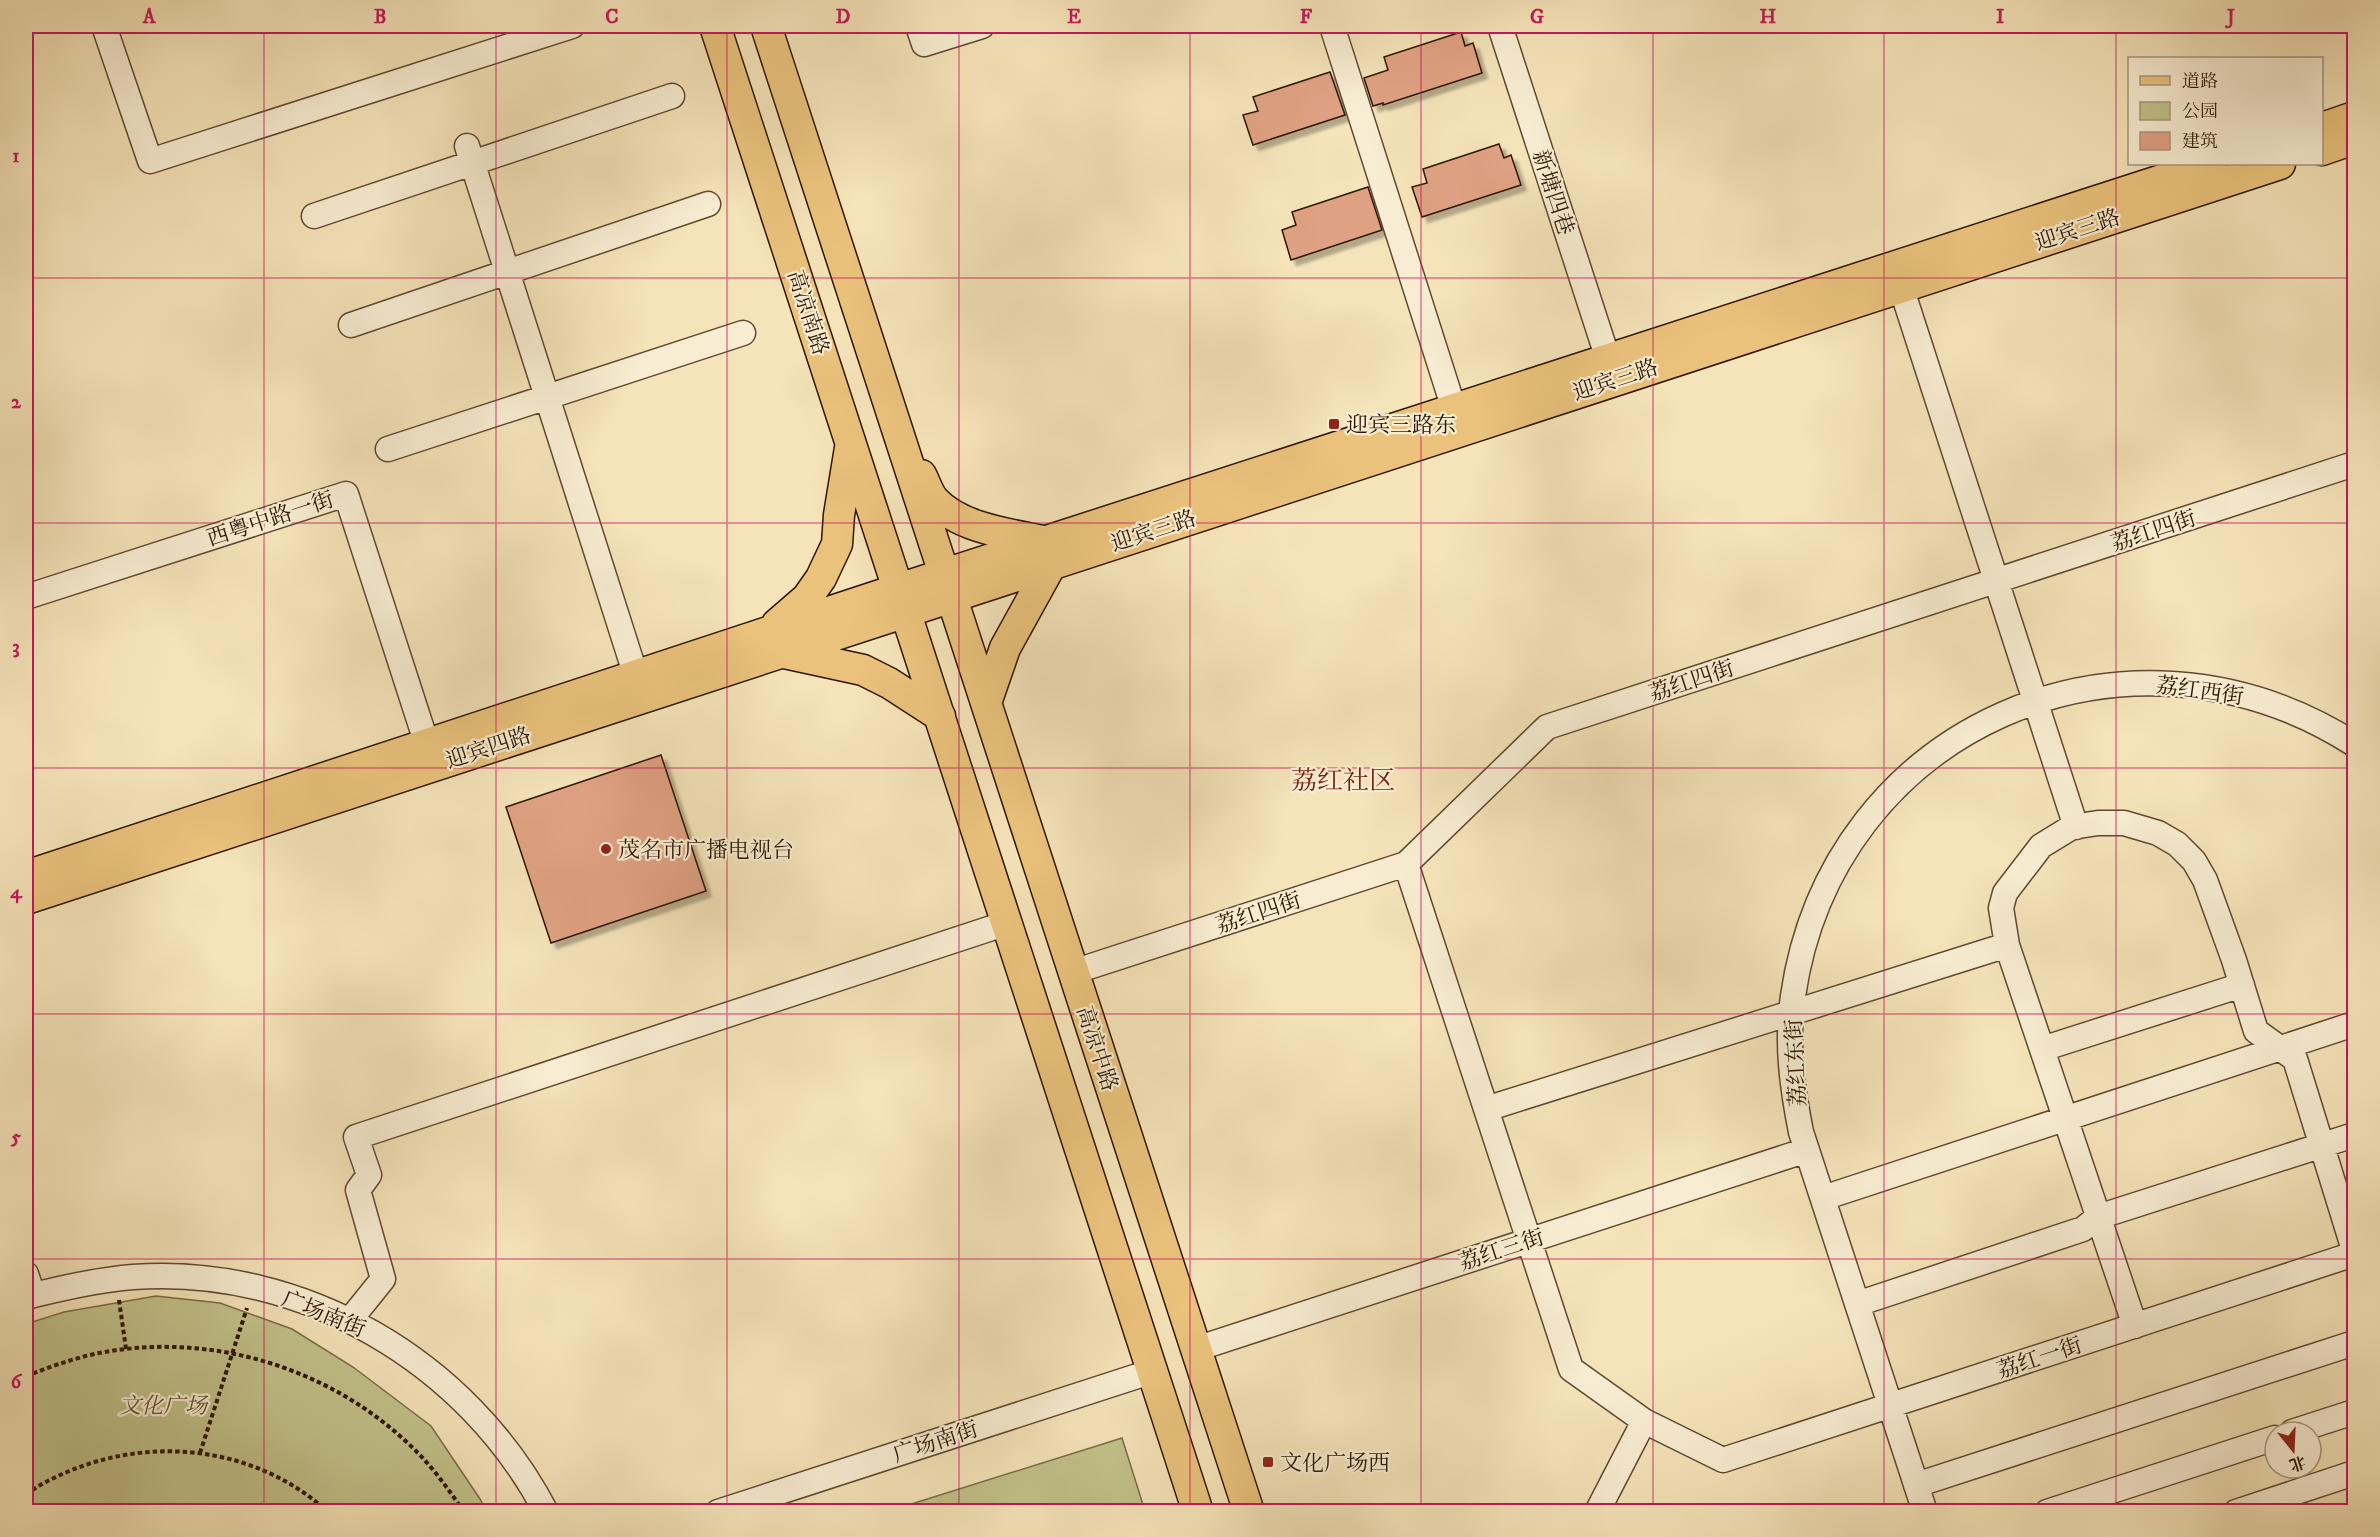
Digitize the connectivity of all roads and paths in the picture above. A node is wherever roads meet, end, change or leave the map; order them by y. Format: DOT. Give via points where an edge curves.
graph roads {
  1 [pos="104,26"];
  2 [pos="572,26"];
  3 [pos="716,26"];
  4 [pos="766,26"];
  5 [pos="918,26"];
  6 [pos="982,26"];
  7 [pos="1332,26"];
  8 [pos="1500,26"];
  9 [pos="672,96"];
  10 [pos="2355,117"];
  11 [pos="2323,128"];
  12 [pos="2355,139"];
  13 [pos="2323,150"];
  14 [pos="470,155"];
  15 [pos="2208,165"];
  16 [pos="2277,165"];
  17 [pos="708,204"];
  18 [pos="314,216"];
  19 [pos="508,272"];
  20 [pos="850,285"];
  21 [pos="1901,286"];
  22 [pos="805,300"];
  23 [pos="351,325"];
  24 [pos="743,333"];
  25 [pos="1608,359"];
  26 [pos="548,396"];
  27 [pos="1454,409"];
  28 [pos="897,431"];
  29 [pos="851,442"];
  30 [pos="388,449"];
  31 [pos="2355,464"];
  32 [pos="1049,552"];
  33 [pos="1996,580"];
  34 [pos="924,591"];
  35 [pos="26,597"];
  36 [pos="773,642"];
  37 [pos="636,676"];
  38 [pos="2036,701"];
  39 [pos="986,703"];
  40 [pos="940,716"];
  41 [pos="2355,744"];
  42 [pos="431,755"];
  43 [pos="2076,827"];
  44 [pos="1032,846"];
  45 [pos="987,861"];
  46 [pos="1406,864"];
  47 [pos="26,876"];
  48 [pos="26,899"];
  49 [pos="1007,923"];
  50 [pos="2007,945"];
  51 [pos="1073,972"];
  52 [pos="2242,985"];
  53 [pos="1791,1013"];
  54 [pos="2355,1024"];
  55 [pos="2280,1048"];
  56 [pos="2043,1049"];
  57 [pos="1486,1109"];
  58 [pos="2066,1119"];
  59 [pos="2355,1135"];
  60 [pos="2322,1146"];
  61 [pos="1807,1150"];
  62 [pos="1823,1198"];
  63 [pos="2098,1217"];
  64 [pos="1529,1240"];
  65 [pos="2355,1250"];
  66 [pos="2355,1254"];
  67 [pos="116,1279"];
  68 [pos="253,1287"];
  69 [pos="28,1289"];
  70 [pos="1857,1304"];
  71 [pos="350,1320"];
  72 [pos="2135,1326"];
  73 [pos="2355,1343"];
  74 [pos="1196,1348"];
  75 [pos="126,1349"];
  76 [pos="232,1353"];
  77 [pos="1153,1371"];
  78 [pos="26,1376"];
  79 [pos="1890,1405"];
  80 [pos="2355,1412"];
  81 [pos="1644,1421"];
  82 [pos="2323,1422"];
  83 [pos="2263,1442"];
  84 [pos="200,1453"];
  85 [pos="2355,1473"];
  86 [pos="1916,1485"];
  87 [pos="26,1494"];
  88 [pos="328,1512"];
  89 [pos="464,1512"];
  90 [pos="546,1512"];
  91 [pos="718,1512"];
  92 [pos="1198,1512"];
  93 [pos="1248,1512"];
  94 [pos="1598,1512"];
  95 [pos="1925,1512"];
  96 [pos="2048,1512"];
  97 [pos="2236,1512"];
  1 -- 2 [label="street" via="150,161"];
  3 -- 22 [label="main road, 高凉南路"];
  4 -- 20 [label="main road"];
  5 -- 6 [label="street" via="924,44"];
  7 -- 27 [label="street"];
  8 -- 25 [label="street, 新塘四巷"];
  9 -- 14 [label="street"];
  10 -- 11 [label="main road"];
  12 -- 13 [label="main road"];
  14 -- 18 [label="street"];
  14 -- 19 [label="street"];
  15 -- 25 [label="main road, 迎宾三路"];
  16 -- 21 [label="main road, 迎宾三路"];
  17 -- 19 [label="street"];
  19 -- 23 [label="street"];
  19 -- 26 [label="street"];
  20 -- 22 [label="main road"];
  20 -- 28 [label="main road"];
  21 -- 32 [label="main road, 迎宾三路"];
  21 -- 33 [label="street"];
  22 -- 29 [label="main road, 高凉南路"];
  24 -- 26 [label="street"];
  25 -- 27 [label="main road, 迎宾三路"];
  26 -- 30 [label="street"];
  26 -- 37 [label="street"];
  27 -- 32 [label="main road, 迎宾三路"];
  28 -- 32 [label="main road" via="934,500 985,529"];
  28 -- 34 [label="main road"];
  29 -- 34 [label="main road, 高凉南路"];
  29 -- 36 [label="main road" via="837,544 822,578"];
  31 -- 33 [label="street, 荔红四街"];
  32 -- 34 [label="main road, 迎宾三路"];
  32 -- 39 [label="main road" via="1005,648"];
  33 -- 38 [label="street"];
  33 -- 46 [label="street, 荔红四街" via="1547,727"];
  34 -- 36 [label="main road, 迎宾四路"];
  34 -- 39 [label="main road, 高凉中路"];
  34 -- 40 [label="main road"];
  35 -- 42 [label="street, 西粤中路一街" via="346,494"];
  36 -- 37 [label="main road, 迎宾四路"];
  36 -- 40 [label="main road" via="862,670"];
  36 -- 42 [label="main road, 迎宾四路"];
  37 -- 42 [label="main road, 迎宾四路"];
  38 -- 41 [label="street, 荔红西街" via="2125,683 2205,686 2271,702"];
  38 -- 43 [label="street"];
  38 -- 53 [label="street, 荔红东街" via="1945,747 1918,767 1871,815 1851,842 1819,901 1798,965"];
  39 -- 44 [label="main road, 高凉中路"];
  40 -- 45 [label="main road"];
  42 -- 47 [label="main road, 迎宾四路"];
  42 -- 48 [label="main road, 迎宾四路"];
  43 -- 50 [label="street" via="2041,846 2005,893 2001,908"];
  43 -- 52 [label="street" via="2124,823 2158,833 2177,844 2205,880"];
  44 -- 45 [label="main road"];
  44 -- 51 [label="main road, 高凉中路"];
  45 -- 49 [label="main road"];
  46 -- 51 [label="street, 荔红四街"];
  46 -- 57 [label="street"];
  49 -- 71 [label="street" via="356,1137 369,1175 358,1190 383,1279"];
  49 -- 77 [label="main road"];
  50 -- 53 [label="street"];
  50 -- 56 [label="street"];
  51 -- 74 [label="main road, 高凉中路"];
  52 -- 55 [label="street" via="2256,1031"];
  52 -- 56 [label="street"];
  53 -- 57 [label="street"];
  53 -- 61 [label="street, 荔红东街" via="1794,1099"];
  54 -- 55 [label="street"];
  55 -- 58 [label="street"];
  55 -- 60 [label="street" via="2295,1059"];
  56 -- 58 [label="street"];
  57 -- 64 [label="street"];
  58 -- 62 [label="street"];
  58 -- 63 [label="street"];
  59 -- 60 [label="street"];
  60 -- 63 [label="street"];
  60 -- 65 [label="street"];
  61 -- 62 [label="street, 荔红东街"];
  61 -- 64 [label="street, 荔红三街"];
  62 -- 70 [label="street, 荔红东街"];
  63 -- 70 [label="street" via="2083,1229"];
  63 -- 72 [label="street"];
  64 -- 74 [label="street, 荔红三街"];
  64 -- 81 [label="street" via="1571,1369"];
  66 -- 72 [label="street, 荔红一街"];
  67 -- 68 [label="street, 广场南街" via="208,1279"];
  67 -- 69 [label="street, 广场南街"];
  67 -- 75 [label="path"];
  68 -- 71 [label="street, 广场南街" via="307,1302"];
  68 -- 76 [label="path"];
  70 -- 79 [label="street, 荔红东街"];
  71 -- 90 [label="street, 广场南街" via="413,1358 470,1406 517,1462"];
  72 -- 79 [label="street, 荔红一街"];
  73 -- 86 [label="street"];
  74 -- 93 [label="main road, 高凉中路"];
  75 -- 76 [label="path" via="176,1347"];
  75 -- 78 [label="path" via="62,1362"];
  76 -- 84 [label="path"];
  76 -- 89 [label="path" via="289,1369 357,1403 417,1452"];
  77 -- 91 [label="street, 广场南街"];
  77 -- 92 [label="main road"];
  79 -- 81 [label="street, 荔红一街" via="1723,1460"];
  79 -- 86 [label="street, 荔红东街"];
  80 -- 82 [label="street"];
  81 -- 94 [label="street"];
  83 -- 96 [label="street"];
  84 -- 87 [label="path" via="164,1450 119,1455 67,1471"];
  84 -- 88 [label="path" via="277,1476"];
  85 -- 97 [label="street"];
  86 -- 95 [label="street, 荔红东街"];
}
